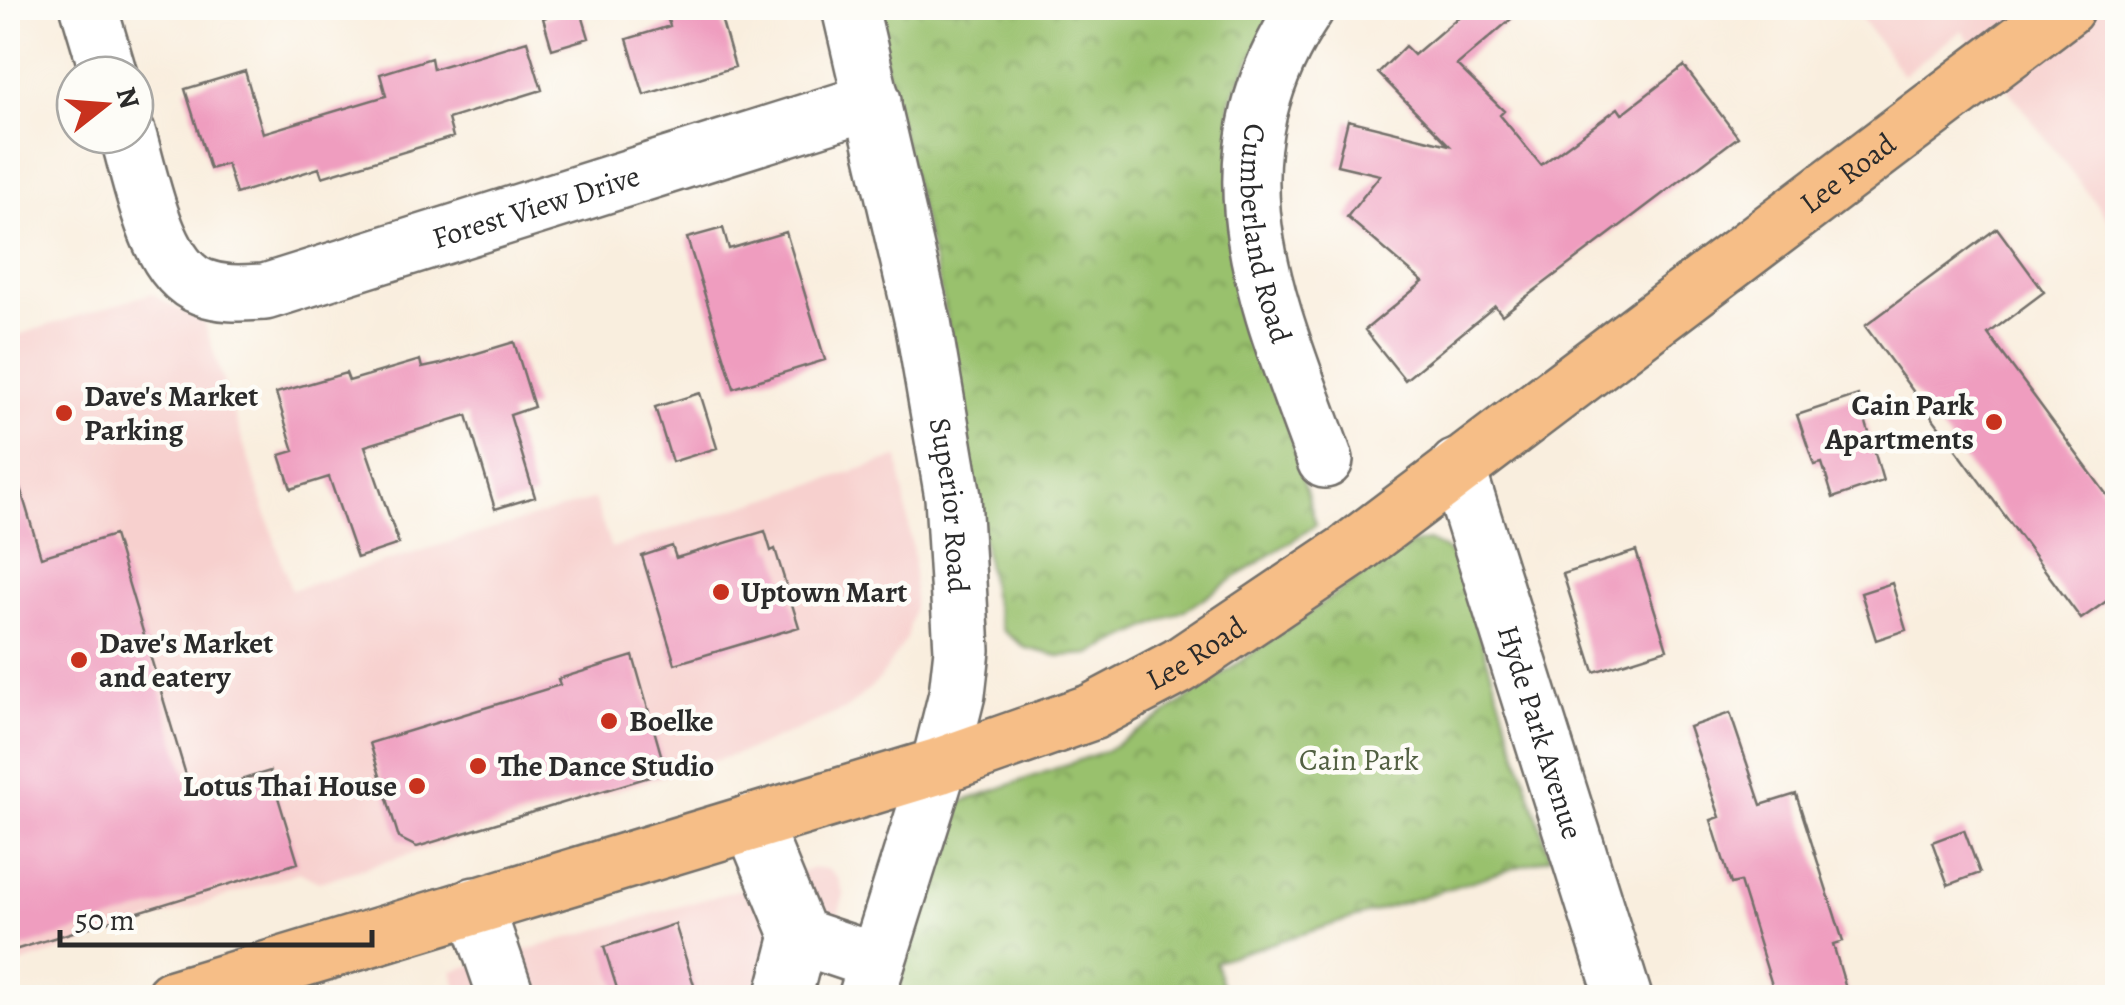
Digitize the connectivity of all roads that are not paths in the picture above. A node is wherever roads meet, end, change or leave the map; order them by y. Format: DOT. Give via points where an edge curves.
graph roads {
  1 [pos="88,8"];
  2 [pos="850,8"];
  3 [pos="1306,8"];
  4 [pos="2066,8"];
  5 [pos="103,55"];
  6 [pos="873,102"];
  7 [pos="134,155"];
  8 [pos="1325,460"];
  9 [pos="1457,467"];
  10 [pos="939,766"];
  11 [pos="752,822"];
  12 [pos="474,906"];
  13 [pos="800,936"];
  14 [pos="871,980"];
  15 [pos="173,998"];
  16 [pos="507,998"];
  17 [pos="783,998"];
  18 [pos="1624,998"];
  1 -- 5 [label="street"];
  2 -- 6 [label="street, Superior Road"];
  3 -- 8 [label="street, Cumberland Road" via="1257,112 1249,170 1256,246 1274,320"];
  4 -- 9 [label="main road, Lee Road"];
  6 -- 7 [label="street, Forest View Drive" via="265,292 230,294 198,286 174,265"];
  6 -- 10 [label="street, Superior Road" via="954,498 961,667"];
  9 -- 10 [label="main road, Lee Road" via="1348,552 1179,666 1092,712"];
  9 -- 18 [label="street, Hyde Park Avenue"];
  10 -- 11 [label="main road, Lee Road"];
  10 -- 14 [label="street, Superior Road"];
  11 -- 12 [label="main road, Lee Road"];
  11 -- 13 [label="street"];
  12 -- 15 [label="main road, Lee Road"];
  12 -- 16 [label="street"];
  13 -- 14 [label="street"];
  13 -- 17 [label="street"];
}
